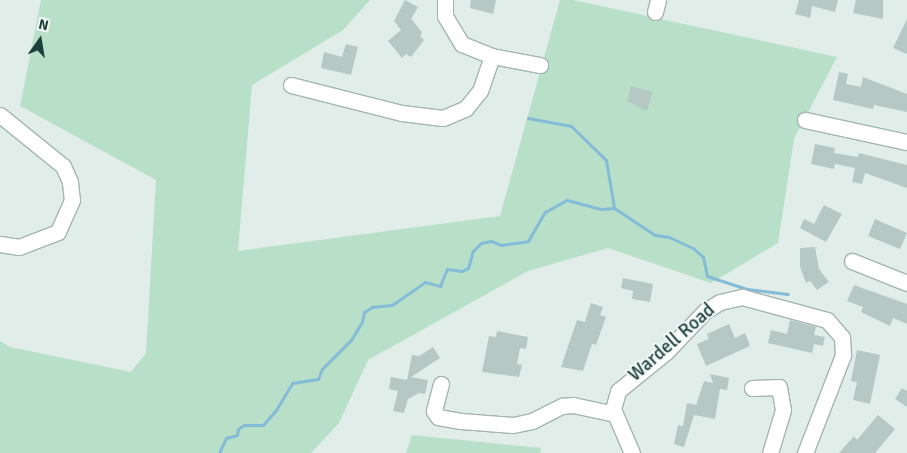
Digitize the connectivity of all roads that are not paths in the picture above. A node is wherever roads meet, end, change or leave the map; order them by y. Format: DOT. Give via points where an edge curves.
graph roads {
  1 [pos="445,0"];
  2 [pos="492,56"];
  3 [pos="540,65"];
  4 [pos="290,85"];
  5 [pos="0,116"];
  6 [pos="805,120"];
  7 [pos="907,142"];
  8 [pos="0,244"];
  9 [pos="852,261"];
  10 [pos="907,283"];
  11 [pos="441,384"];
  12 [pos="752,388"];
  13 [pos="615,414"];
  14 [pos="632,453"];
  15 [pos="770,453"];
  16 [pos="805,453"];
  1 -- 2 [label="street" via="444,16 462,44"];
  2 -- 3 [label="street"];
  2 -- 4 [label="street" via="480,91 466,108 444,118 402,113"];
  5 -- 8 [label="street" via="62,166 70,182 72,200 58,232 19,247"];
  6 -- 7 [label="street"];
  9 -- 10 [label="street"];
  11 -- 13 [label="street" via="434,410 438,417 461,421 513,425 562,406 573,405"];
  12 -- 15 [label="street" via="779,387 783,410"];
  13 -- 14 [label="street"];
  13 -- 16 [label="street, Wardell Road" via="614,400 618,390 666,352 705,311 720,302 742,297 827,320 842,337 843,355"];
}
